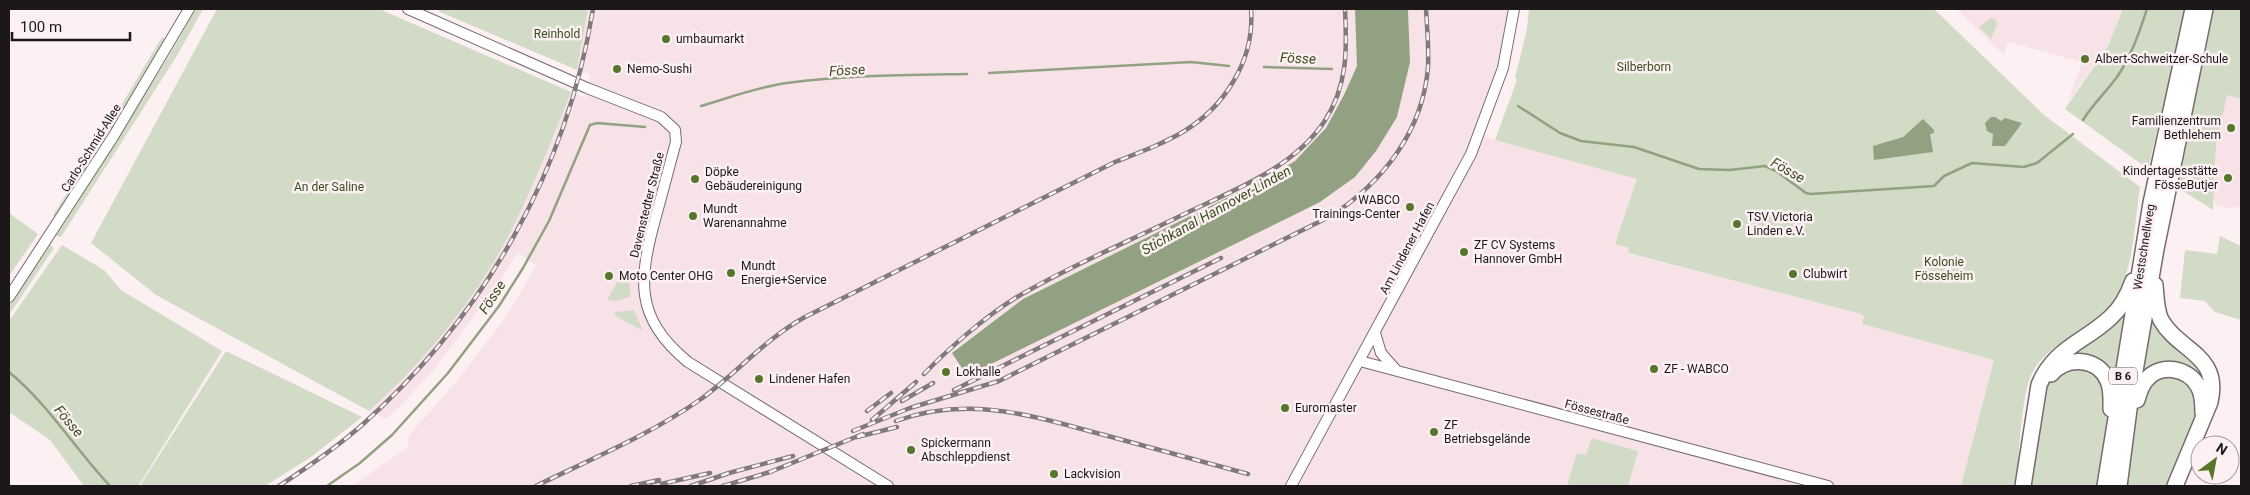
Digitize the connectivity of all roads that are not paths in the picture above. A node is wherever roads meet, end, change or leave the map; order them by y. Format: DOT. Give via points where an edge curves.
graph roads {
  1 [pos="189,9"];
  2 [pos="408,9"];
  3 [pos="1514,9"];
  4 [pos="2192,9"];
  5 [pos="2204,9"];
  6 [pos="2166,159"];
  7 [pos="2146,265"];
  8 [pos="9,297"];
  9 [pos="1375,333"];
  10 [pos="1360,361"];
  11 [pos="1397,371"];
  12 [pos="2037,399"];
  13 [pos="2202,422"];
  14 [pos="2128,428"];
  15 [pos="2111,449"];
  16 [pos="888,486"];
  17 [pos="1291,486"];
  18 [pos="1828,486"];
  19 [pos="2023,486"];
  20 [pos="2105,486"];
  21 [pos="2119,486"];
  22 [pos="2175,486"];
  1 -- 8 [label="street, Carlo-Schmid-Allee" via="113,137"];
  2 -- 16 [label="street, Davenstedter Straße" via="661,117 672,125 677,135 676,142 643,268 648,309 662,337 688,362"];
  3 -- 9 [label="street, Am Lindener Hafen" via="1503,68 1480,135"];
  4 -- 6 [label="highway, Westschnellweg / B 6"];
  5 -- 6 [label="highway, Westschnellweg / B 6"];
  6 -- 7 [label="highway, Westschnellweg / B 6"];
  7 -- 12 [label="highway" via="2110,318 2045,371"];
  7 -- 13 [label="highway" via="2160,319 2202,359 2209,372 2212,392"];
  7 -- 14 [label="highway, Westschnellweg / B 6"];
  7 -- 15 [label="highway, Westschnellweg / B 6"];
  9 -- 10 [label="street, Am Lindener Hafen"];
  9 -- 11 [label="street" via="1381,353"];
  10 -- 11 [label="street, Fössestraße"];
  10 -- 17 [label="street, Am Lindener Hafen"];
  11 -- 18 [label="street, Fössestraße"];
  12 -- 15 [label="highway" via="2053,372 2066,362 2086,362 2100,370 2108,380 2111,394"];
  12 -- 19 [label="highway"];
  13 -- 14 [label="highway" via="2203,404 2198,386 2188,375 2168,370 2156,372 2141,386"];
  13 -- 22 [label="highway"];
  14 -- 21 [label="highway, Westschnellweg / B 6"];
  15 -- 20 [label="highway, Westschnellweg / B 6"];
}
